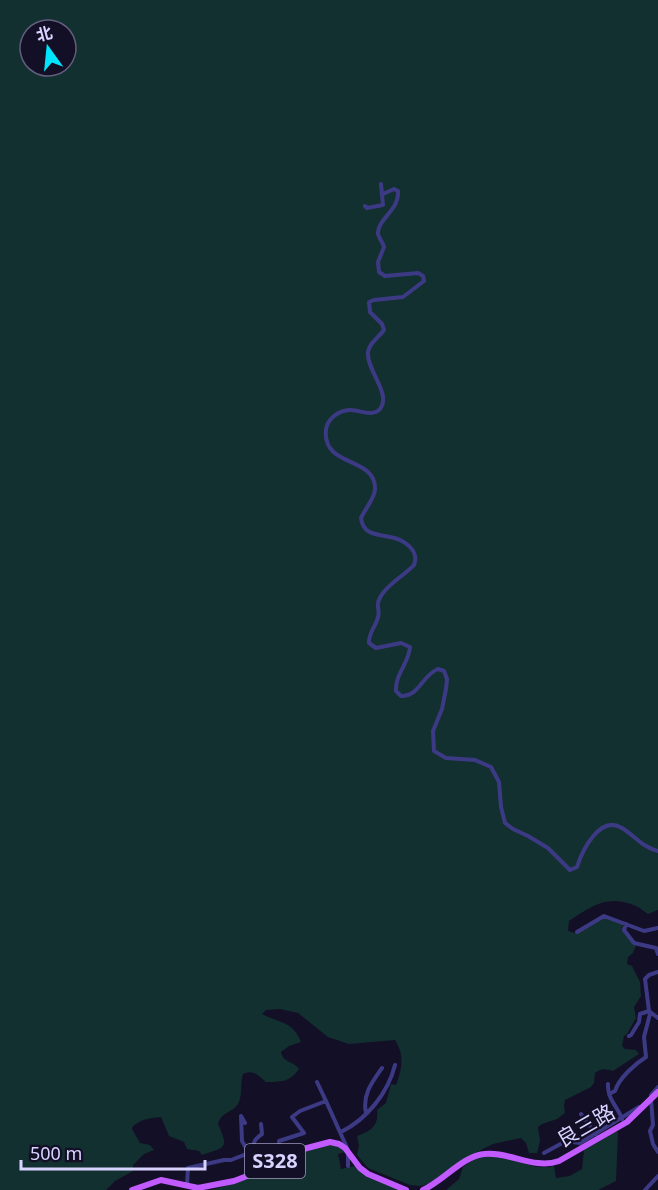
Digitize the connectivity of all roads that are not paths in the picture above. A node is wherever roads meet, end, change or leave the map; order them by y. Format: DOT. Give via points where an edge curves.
graph roads {
  1 [pos="381,184"];
  2 [pos="383,194"];
  3 [pos="364,206"];
  4 [pos="658,850"];
  5 [pos="626,924"];
  6 [pos="658,928"];
  7 [pos="577,932"];
  8 [pos="658,954"];
  9 [pos="658,972"];
  10 [pos="650,1013"];
  11 [pos="658,1018"];
  12 [pos="629,1036"];
  13 [pos="395,1065"];
  14 [pos="382,1068"];
  15 [pos="317,1082"];
  16 [pos="608,1084"];
  17 [pos="658,1087"];
  18 [pos="658,1092"];
  19 [pos="609,1094"];
  20 [pos="651,1099"];
  21 [pos="326,1101"];
  22 [pos="366,1114"];
  23 [pos="581,1114"];
  24 [pos="622,1119"];
  25 [pos="245,1122"];
  26 [pos="261,1124"];
  27 [pos="340,1132"];
  28 [pos="596,1134"];
  29 [pos="255,1150"];
  30 [pos="348,1152"];
  31 [pos="658,1152"];
  32 [pos="249,1153"];
  33 [pos="544,1153"];
  34 [pos="280,1155"];
  35 [pos="348,1166"];
  36 [pos="658,1176"];
  37 [pos="186,1186"];
  38 [pos="132,1190"];
  39 [pos="405,1190"];
  40 [pos="423,1190"];
  41 [pos="645,1190"];
  1 -- 2 [label="street"];
  2 -- 3 [label="street" via="384,205"];
  2 -- 4 [label="street" via="394,189 399,195 379,231 384,247 379,272 385,276 420,273 424,281 403,297 369,302 370,312 384,330 368,352 383,402 374,412 350,410 333,417 326,431 332,451 362,467 374,480 375,491 361,518 363,526 375,536 390,537 414,551 414,565 380,598 379,616 369,643 376,648 409,645 396,683 401,696 417,691 434,670 444,671 446,689 433,731 433,749 443,757 478,760 492,768 499,782 503,818 511,828 546,846 570,870 577,867 598,830 608,825 620,826 643,845"];
  5 -- 6 [label="street" via="644,930"];
  5 -- 7 [label="street" via="604,916"];
  5 -- 8 [label="street" via="624,930 634,943 656,948"];
  9 -- 10 [label="street" via="645,979"];
  10 -- 11 [label="street"];
  10 -- 12 [label="street" via="640,1014"];
  10 -- 19 [label="street" via="644,1037 646,1058"];
  13 -- 22 [label="street" via="386,1089"];
  14 -- 22 [label="street" via="366,1096"];
  15 -- 21 [label="street"];
  16 -- 19 [label="street"];
  17 -- 24 [label="street"];
  18 -- 20 [label="main road, 良三路"];
  19 -- 24 [label="street"];
  20 -- 31 [label="street" via="650,1131"];
  20 -- 40 [label="main road, 良三路" via="627,1122 559,1161 546,1164 483,1154"];
  21 -- 27 [label="street"];
  21 -- 34 [label="street" via="292,1117 304,1133 279,1141"];
  22 -- 27 [label="street"];
  23 -- 28 [label="street"];
  24 -- 28 [label="street"];
  25 -- 32 [label="street" via="241,1116 242,1141"];
  26 -- 29 [label="street" via="262,1134 253,1144"];
  27 -- 30 [label="street"];
  28 -- 33 [label="street" via="580,1143 566,1141"];
  29 -- 32 [label="street"];
  29 -- 34 [label="street" via="262,1148"];
  30 -- 34 [label="main road, S328" via="330,1142"];
  30 -- 35 [label="street"];
  30 -- 39 [label="main road" via="368,1174"];
  32 -- 37 [label="street" via="188,1168"];
  34 -- 37 [label="main road, S328" via="241,1179 205,1187"];
  36 -- 41 [label="street"];
  37 -- 38 [label="main road, S328" via="161,1180"];
}
